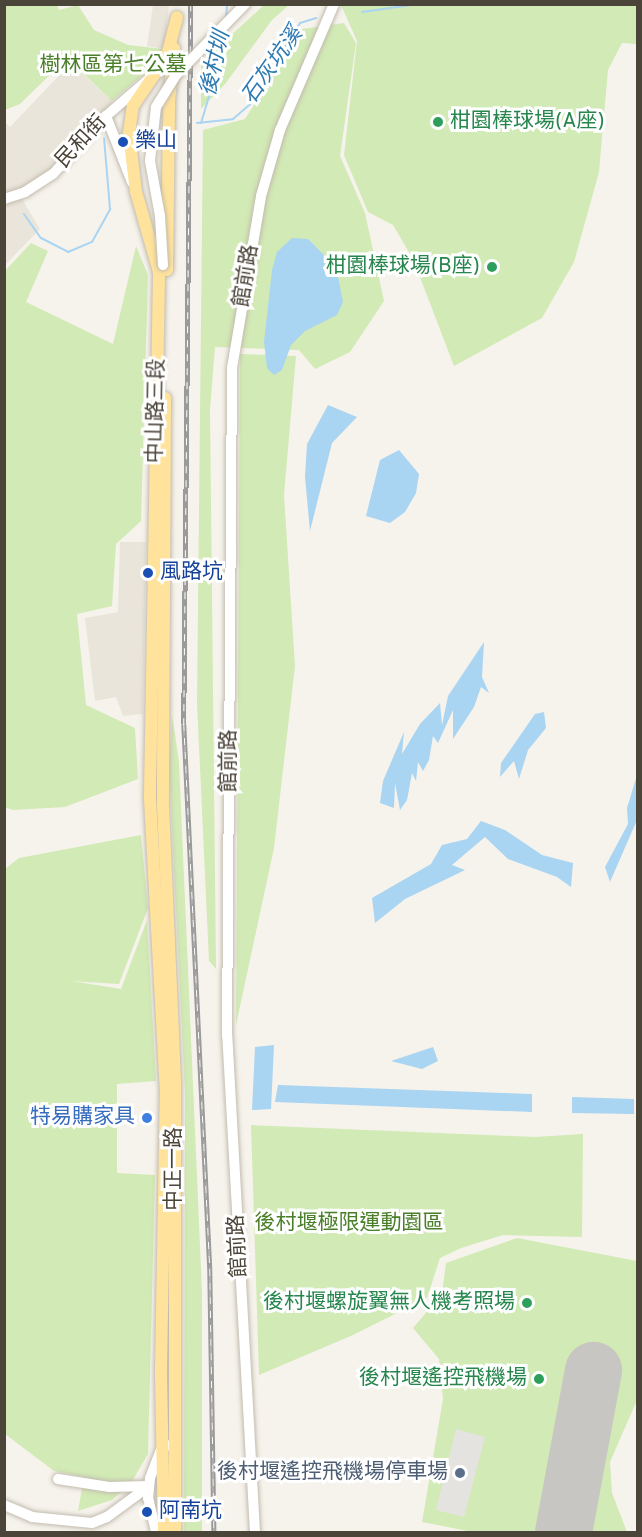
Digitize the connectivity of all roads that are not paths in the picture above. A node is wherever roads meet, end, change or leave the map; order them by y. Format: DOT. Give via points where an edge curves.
graph roads {
  1 [pos="245,4"];
  2 [pos="334,4"];
  3 [pos="178,11"];
  4 [pos="153,75"];
  5 [pos="106,116"];
  6 [pos="136,192"];
  7 [pos="4,200"];
  8 [pos="163,269"];
  9 [pos="163,806"];
  10 [pos="150,822"];
  11 [pos="168,1446"];
  12 [pos="58,1479"];
  13 [pos="149,1486"];
  14 [pos="4,1505"];
  15 [pos="156,1533"];
  16 [pos="164,1533"];
  17 [pos="174,1533"];
  18 [pos="255,1533"];
  1 -- 8 [label="street, bridge" via="177,74 156,107 150,161 160,216"];
  2 -- 18 [label="street, 館前路" via="280,130 261,196 232,378 227,1036"];
  3 -- 4 [label="main road, 中山路三段" via="167,56"];
  3 -- 8 [label="main road, 中山路三段" via="169,102"];
  4 -- 5 [label="street, 民和街"];
  4 -- 6 [label="main road, 中山路三段" via="137,97 130,119"];
  5 -- 6 [label="street"];
  5 -- 7 [label="street, 民和街" via="53,174"];
  6 -- 8 [label="main road, 中山路三段"];
  8 -- 9 [label="main road, 中山路三段"];
  8 -- 10 [label="main road, 中山路三段"];
  9 -- 11 [label="main road, 中正一路" via="175,1083"];
  10 -- 11 [label="main road, 中正一路" via="166,1094"];
  11 -- 13 [label="street"];
  11 -- 16 [label="main road, 中正一路"];
  11 -- 17 [label="main road, 中正一路"];
  12 -- 13 [label="street" via="109,1487"];
  13 -- 14 [label="street" via="107,1517 92,1523 32,1517"];
  13 -- 15 [label="street"];
}
